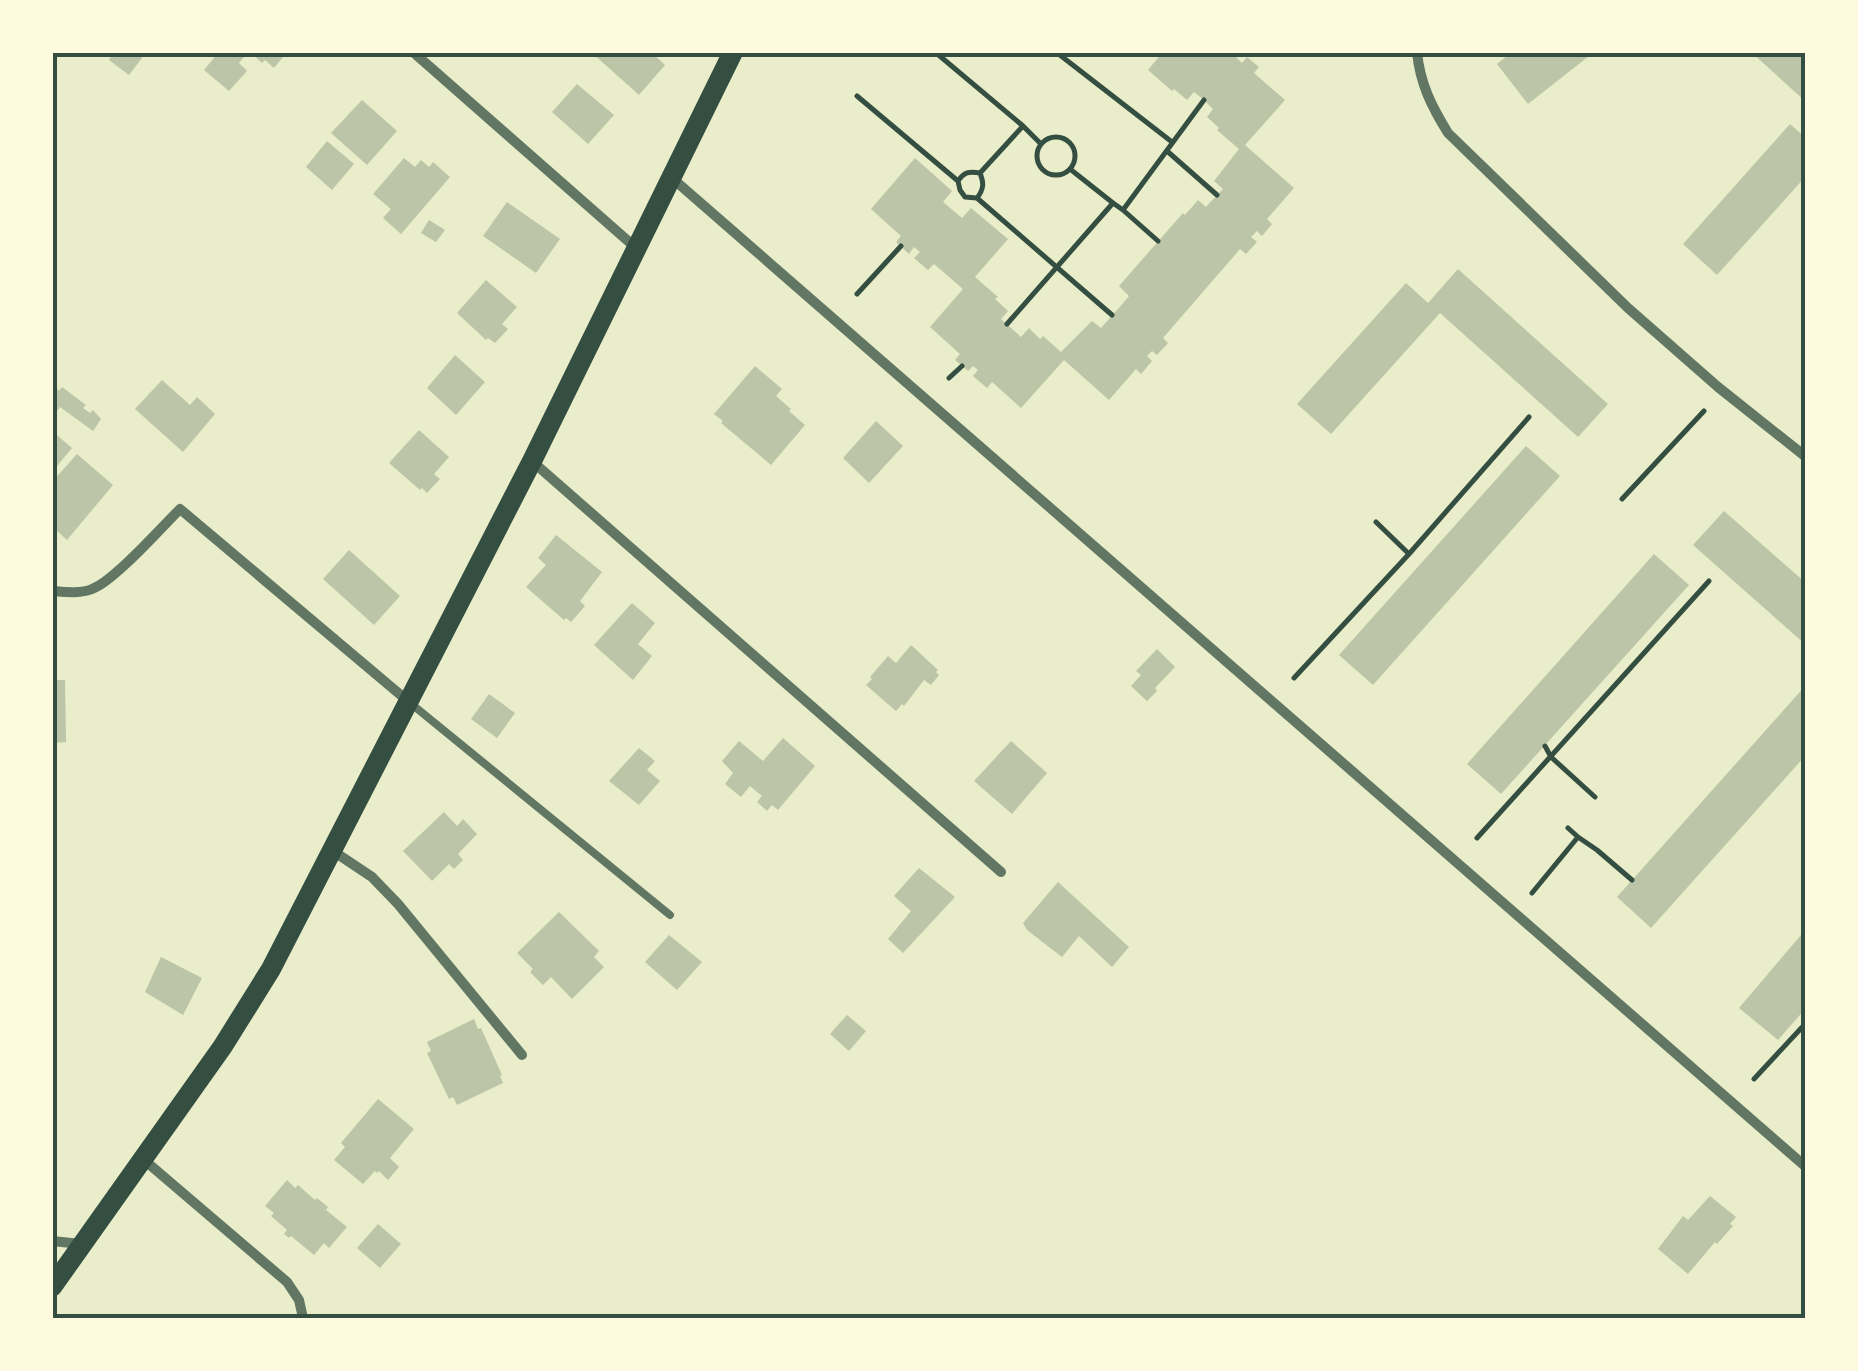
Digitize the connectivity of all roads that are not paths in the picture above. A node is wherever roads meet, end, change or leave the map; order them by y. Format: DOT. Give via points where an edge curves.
graph roads {
  1 [pos="414,52"];
  2 [pos="733,52"];
  3 [pos="1417,52"];
  4 [pos="672,178"];
  5 [pos="637,248"];
  6 [pos="1806,457"];
  7 [pos="532,461"];
  8 [pos="52,591"];
  9 [pos="409,702"];
  10 [pos="332,851"];
  11 [pos="1001,872"];
  12 [pos="670,914"];
  13 [pos="522,1055"];
  14 [pos="143,1159"];
  15 [pos="1806,1167"];
  16 [pos="52,1241"];
  17 [pos="82,1244"];
  18 [pos="52,1287"];
  19 [pos="303,1318"];
  1 -- 5 [label="street"];
  2 -- 4 [label="main road"];
  3 -- 6 [label="street" via="1428,100 1448,134 1628,308"];
  4 -- 5 [label="main road"];
  4 -- 15 [label="street"];
  5 -- 7 [label="main road"];
  7 -- 9 [label="main road"];
  7 -- 11 [label="street"];
  8 -- 9 [label="street" via="93,589 109,579 180,509"];
  9 -- 10 [label="main road"];
  9 -- 12 [label="lane"];
  10 -- 13 [label="street" via="372,876"];
  10 -- 14 [label="main road" via="246,1010"];
  14 -- 17 [label="main road"];
  14 -- 19 [label="street" via="286,1282"];
  16 -- 17 [label="street"];
  17 -- 18 [label="main road"];
}
